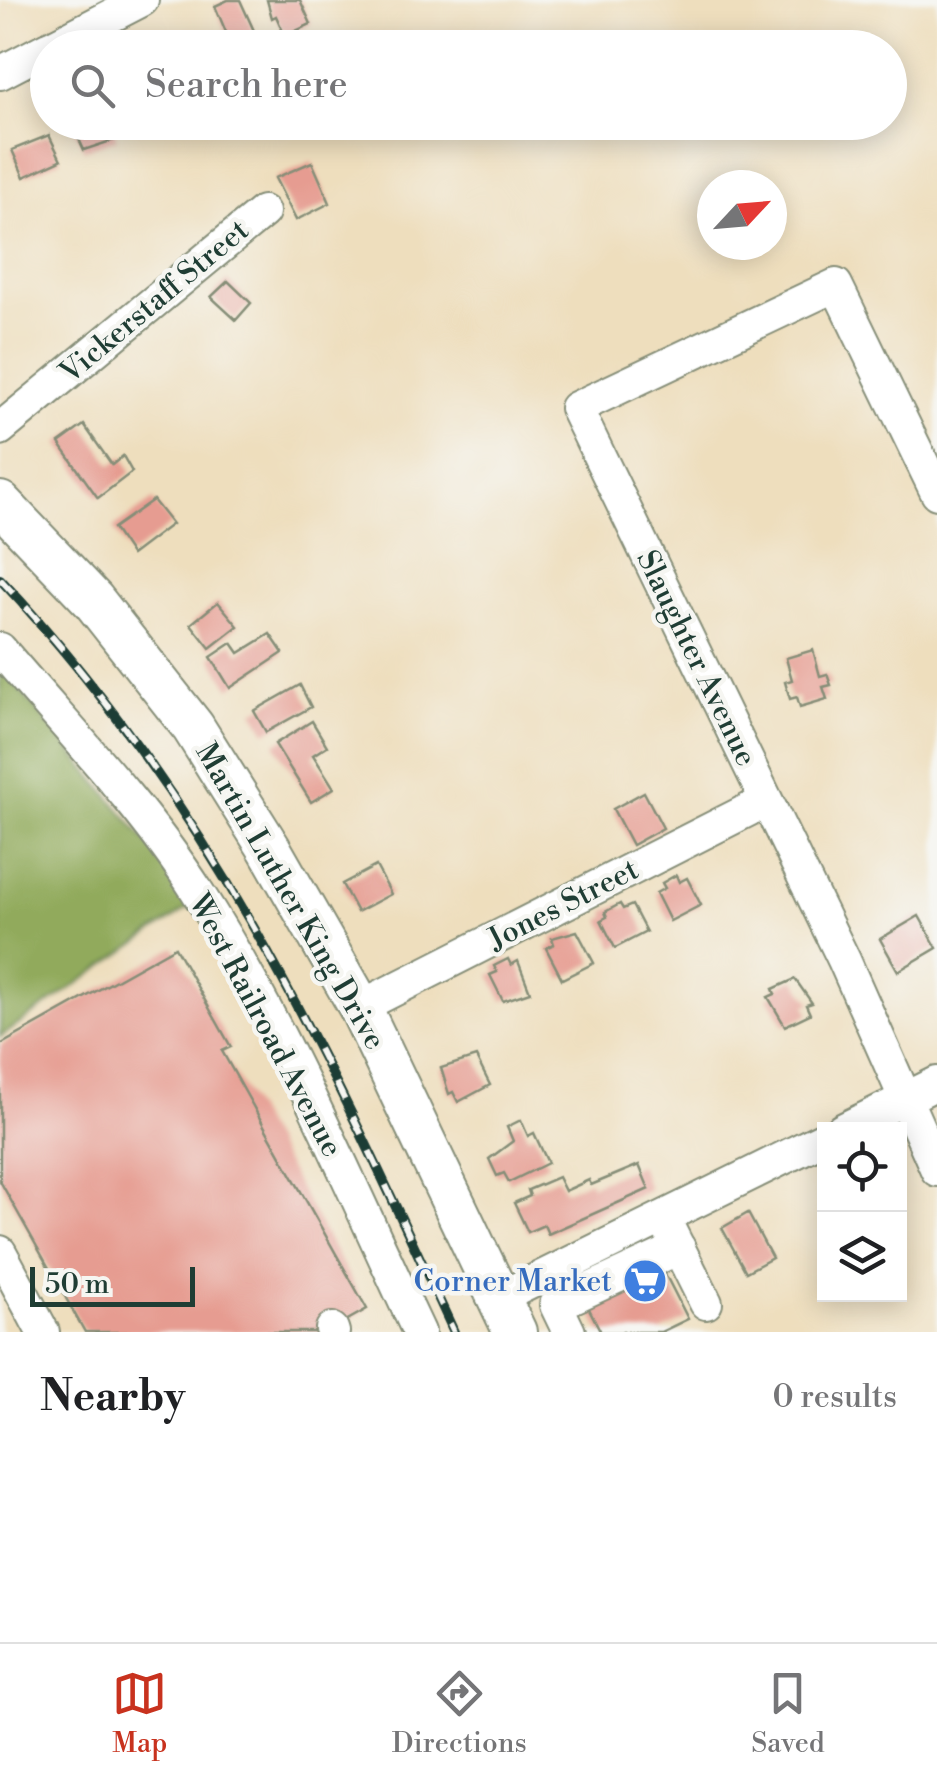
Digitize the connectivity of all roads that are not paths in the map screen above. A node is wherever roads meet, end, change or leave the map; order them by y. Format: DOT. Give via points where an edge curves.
graph roads {
  1 [pos="142,0"];
  2 [pos="83,30"];
  3 [pos="30,57"];
  4 [pos="0,73"];
  5 [pos="263,212"];
  6 [pos="0,430"];
  7 [pos="937,493"];
  8 [pos="0,502"];
  9 [pos="0,649"];
  10 [pos="766,800"];
  11 [pos="360,1007"];
  12 [pos="937,1083"];
  13 [pos="905,1098"];
  14 [pos="858,1122"];
  15 [pos="817,1142"];
  16 [pos="935,1160"];
  17 [pos="664,1218"];
  18 [pos="678,1248"];
  19 [pos="0,1252"];
  20 [pos="706,1304"];
  21 [pos="507,1315"];
  22 [pos="562,1318"];
  23 [pos="44,1332"];
  24 [pos="419,1332"];
  1 -- 2 [label="street"];
  3 -- 4 [label="street"];
  5 -- 6 [label="street, Vickerstaff Street"];
  7 -- 10 [label="street, Slaughter Avenue" via="836,284 576,408"];
  8 -- 11 [label="main road, Martin Luther King Drive" via="93,600 194,727"];
  9 -- 24 [label="street, West Railroad Avenue" via="195,887 236,954"];
  10 -- 11 [label="street, Jones Street"];
  10 -- 13 [label="street, Slaughter Avenue"];
  11 -- 21 [label="main road, Martin Luther King Drive"];
  12 -- 13 [label="street"];
  13 -- 14 [label="street"];
  13 -- 16 [label="street, Slaughter Avenue"];
  15 -- 17 [label="street"];
  17 -- 18 [label="street"];
  17 -- 21 [label="street"];
  18 -- 20 [label="street"];
  18 -- 22 [label="street"];
  19 -- 23 [label="street"];
}
